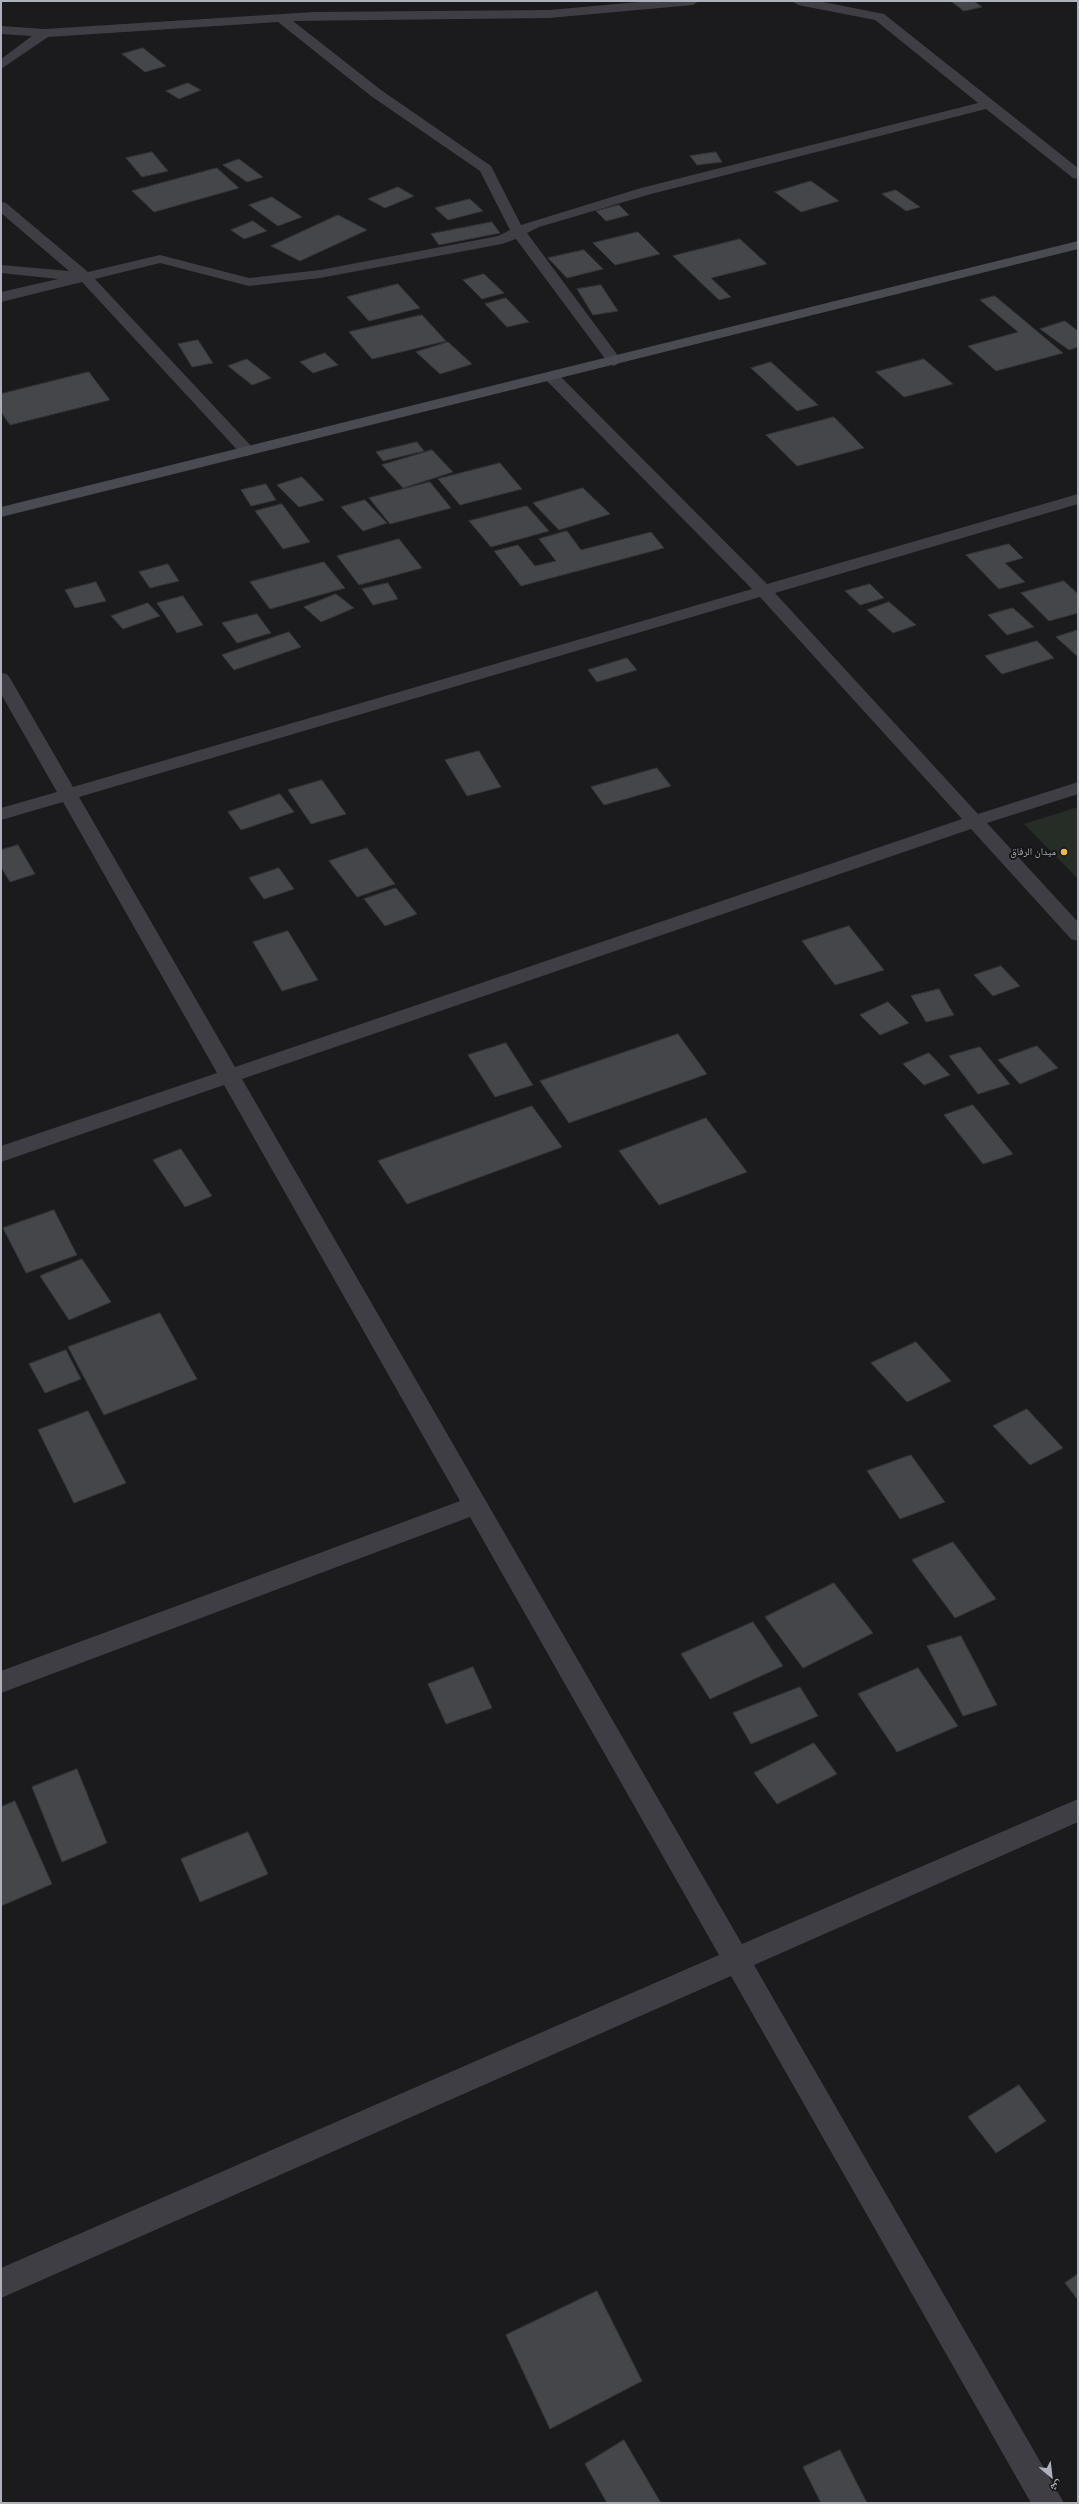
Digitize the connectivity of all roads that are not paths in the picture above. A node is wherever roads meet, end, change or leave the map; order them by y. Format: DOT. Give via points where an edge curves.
graph roads {
  1 [pos="693,1"];
  2 [pos="798,1"];
  3 [pos="281,18"];
  4 [pos="1,30"];
  5 [pos="45,33"];
  6 [pos="1,65"];
  7 [pos="989,104"];
  8 [pos="1078,175"];
  9 [pos="1,206"];
  10 [pos="518,232"];
  11 [pos="1078,245"];
  12 [pos="1,269"];
  13 [pos="85,277"];
  14 [pos="1,297"];
  15 [pos="614,361"];
  16 [pos="552,376"];
  17 [pos="247,451"];
  18 [pos="1078,499"];
  19 [pos="1,512"];
  20 [pos="764,591"];
  21 [pos="1,678"];
  22 [pos="1078,788"];
  23 [pos="70,795"];
  24 [pos="1,814"];
  25 [pos="975,821"];
  26 [pos="1078,934"];
  27 [pos="230,1077"];
  28 [pos="1,1154"];
  29 [pos="475,1506"];
  30 [pos="1,1682"];
  31 [pos="1078,1810"];
  32 [pos="736,1960"];
  33 [pos="1,2283"];
  34 [pos="1048,2503"];
  1 -- 3 [label="street" via="549,14"];
  2 -- 7 [label="street" via="879,17"];
  3 -- 5 [label="street"];
  3 -- 10 [label="street" via="376,93 486,169"];
  4 -- 5 [label="street"];
  5 -- 6 [label="street"];
  7 -- 8 [label="street"];
  7 -- 10 [label="street" via="646,191 534,224"];
  9 -- 13 [label="street"];
  10 -- 13 [label="street" via="502,240 320,274 250,282 160,259"];
  10 -- 15 [label="street"];
  11 -- 15 [label="street"];
  12 -- 13 [label="street"];
  13 -- 14 [label="street"];
  13 -- 17 [label="street"];
  15 -- 16 [label="street"];
  16 -- 17 [label="street"];
  16 -- 20 [label="street"];
  17 -- 19 [label="street"];
  18 -- 20 [label="street"];
  20 -- 23 [label="street"];
  20 -- 25 [label="street"];
  21 -- 23 [label="street"];
  22 -- 25 [label="street"];
  23 -- 24 [label="street"];
  23 -- 27 [label="street"];
  25 -- 26 [label="street"];
  25 -- 27 [label="street"];
  27 -- 28 [label="street"];
  27 -- 29 [label="street"];
  29 -- 30 [label="street"];
  29 -- 32 [label="street"];
  31 -- 32 [label="street"];
  32 -- 33 [label="street"];
  32 -- 34 [label="street"];
}
